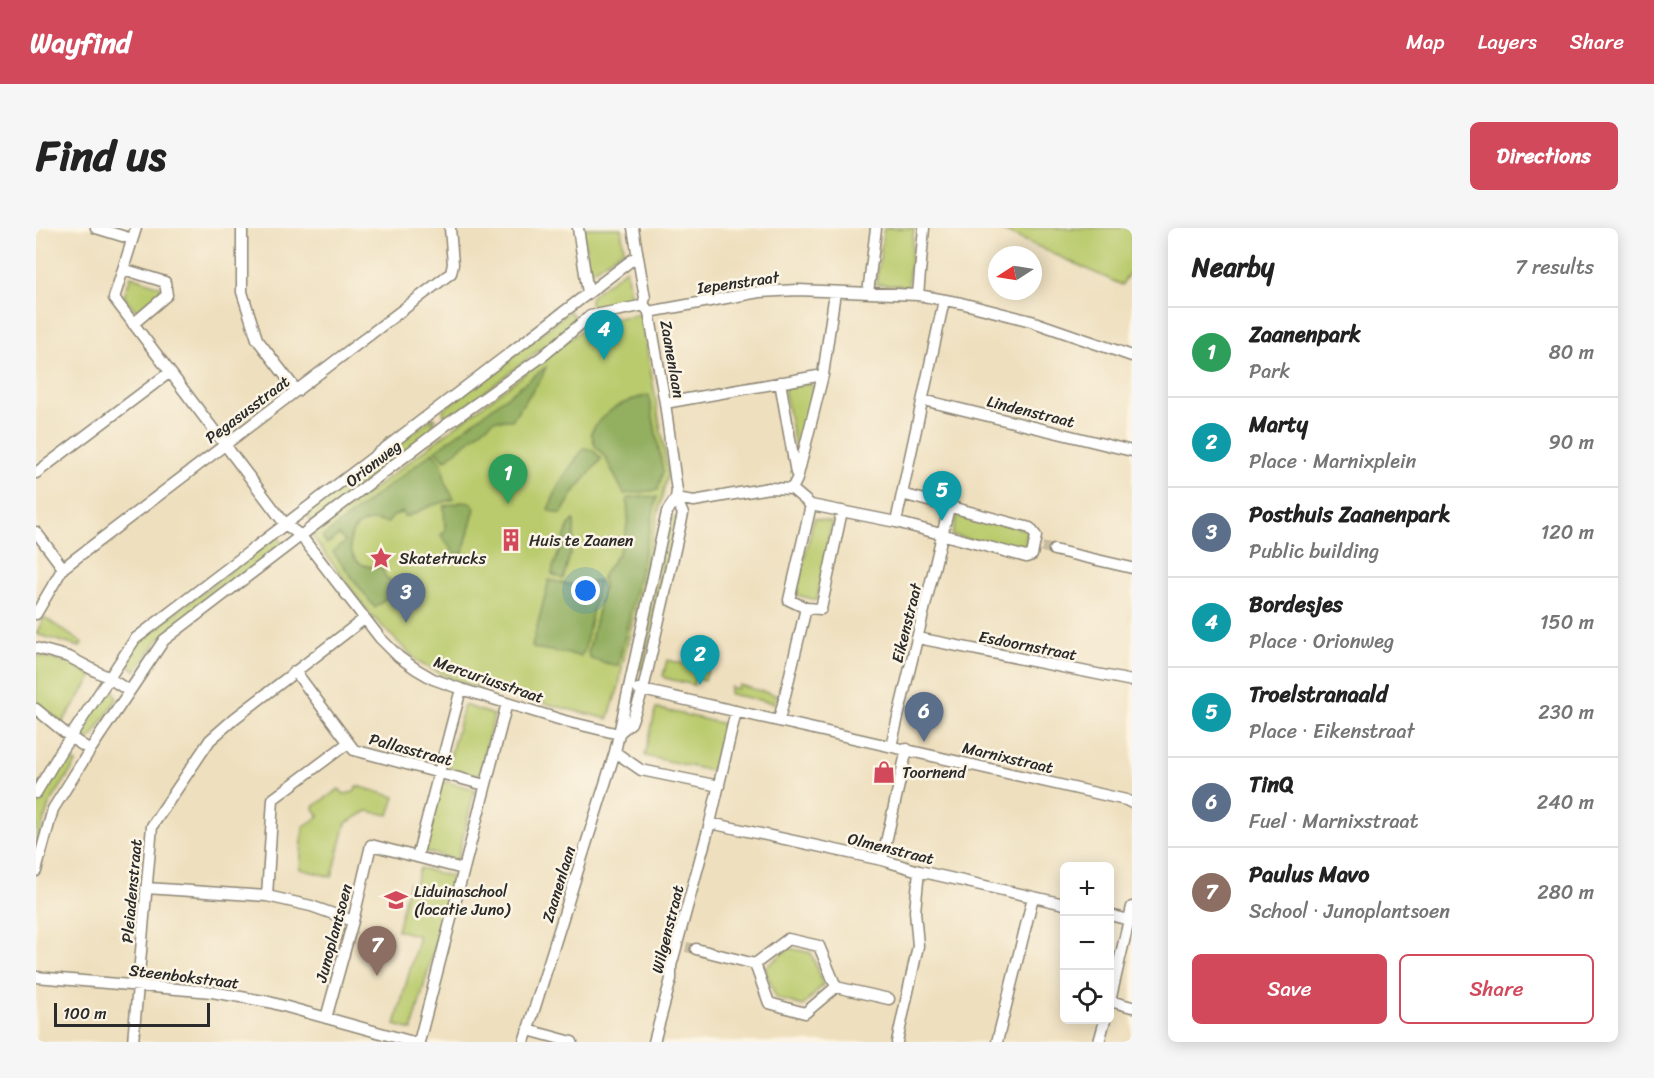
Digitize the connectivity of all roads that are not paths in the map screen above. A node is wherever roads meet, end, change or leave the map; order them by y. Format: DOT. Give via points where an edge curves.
graph roads {
  1 [pos="96,228"];
  2 [pos="242,228"];
  3 [pos="450,228"];
  4 [pos="578,228"];
  5 [pos="633,228"];
  6 [pos="876,228"];
  7 [pos="924,228"];
  8 [pos="134,233"];
  9 [pos="637,256"];
  10 [pos="123,269"];
  11 [pos="835,292"];
  12 [pos="868,293"];
  13 [pos="587,294"];
  14 [pos="918,295"];
  15 [pos="944,300"];
  16 [pos="646,308"];
  17 [pos="590,316"];
  18 [pos="133,324"];
  19 [pos="1132,356"];
  20 [pos="170,372"];
  21 [pos="823,375"];
  22 [pos="780,382"];
  23 [pos="297,391"];
  24 [pos="923,400"];
  25 [pos="665,403"];
  26 [pos="434,411"];
  27 [pos="446,425"];
  28 [pos="225,445"];
  29 [pos="1132,452"];
  30 [pos="36,473"];
  31 [pos="795,484"];
  32 [pos="902,494"];
  33 [pos="676,498"];
  34 [pos="811,505"];
  35 [pos="949,507"];
  36 [pos="842,511"];
  37 [pos="896,522"];
  38 [pos="285,524"];
  39 [pos="36,532"];
  40 [pos="301,536"];
  41 [pos="942,536"];
  42 [pos="1054,550"];
  43 [pos="63,568"];
  44 [pos="1132,568"];
  45 [pos="806,608"];
  46 [pos="37,612"];
  47 [pos="364,619"];
  48 [pos="918,638"];
  49 [pos="36,648"];
  50 [pos="295,671"];
  51 [pos="109,678"];
  52 [pos="1132,681"];
  53 [pos="629,687"];
  54 [pos="461,689"];
  55 [pos="643,690"];
  56 [pos="129,691"];
  57 [pos="507,703"];
  58 [pos="36,709"];
  59 [pos="736,711"];
  60 [pos="779,720"];
  61 [pos="619,734"];
  62 [pos="70,737"];
  63 [pos="348,743"];
  64 [pos="891,746"];
  65 [pos="907,749"];
  66 [pos="90,750"];
  67 [pos="615,752"];
  68 [pos="439,772"];
  69 [pos="485,785"];
  70 [pos="719,786"];
  71 [pos="36,793"];
  72 [pos="1132,803"];
  73 [pos="710,823"];
  74 [pos="417,857"];
  75 [pos="882,860"];
  76 [pos="463,869"];
  77 [pos="36,871"];
  78 [pos="919,871"];
  79 [pos="146,888"];
  80 [pos="267,896"];
  81 [pos="1033,897"];
  82 [pos="1060,903"];
  83 [pos="1132,907"];
  84 [pos="1114,916"];
  85 [pos="1129,920"];
  86 [pos="353,921"];
  87 [pos="686,947"];
  88 [pos="755,964"];
  89 [pos="36,977"];
  90 [pos="1114,984"];
  91 [pos="138,985"];
  92 [pos="836,987"];
  93 [pos="898,1002"];
  94 [pos="1114,1002"];
  95 [pos="1132,1007"];
  96 [pos="326,1018"];
  97 [pos="1104,1024"];
  98 [pos="528,1030"];
  99 [pos="370,1037"];
  100 [pos="133,1042"];
  101 [pos="413,1042"];
  102 [pos="419,1042"];
  103 [pos="524,1042"];
  104 [pos="572,1042"];
  105 [pos="654,1042"];
  106 [pos="897,1042"];
  107 [pos="997,1042"];
  108 [pos="1099,1042"];
  1 -- 8 [label="street"];
  2 -- 23 [label="street" via="242,292 257,339"];
  3 -- 23 [label="street, Pegasusstraat" via="451,273"];
  4 -- 13 [label="street"];
  5 -- 9 [label="street, Zaanenlaan"];
  6 -- 12 [label="street"];
  7 -- 14 [label="street"];
  8 -- 10 [label="street"];
  9 -- 13 [label="street, Orionweg"];
  9 -- 16 [label="street, Zaanenlaan"];
  10 -- 18 [label="street, Mercuriusstraat" via="114,298"];
  10 -- 18 [label="street" via="165,282 167,295"];
  11 -- 12 [label="street, Iepenstraat"];
  11 -- 16 [label="street, Iepenstraat" via="759,291"];
  11 -- 21 [label="street"];
  12 -- 14 [label="street, Iepenstraat"];
  13 -- 17 [label="street"];
  13 -- 26 [label="street, Orionweg"];
  14 -- 15 [label="street, Iepenstraat"];
  15 -- 19 [label="street, Iepenstraat" via="1031,321"];
  15 -- 24 [label="street"];
  16 -- 17 [label="street, Orionweg"];
  16 -- 25 [label="street, Zaanenlaan"];
  17 -- 27 [label="street, Orionweg" via="543,356"];
  18 -- 20 [label="street, Mercuriusstraat"];
  20 -- 28 [label="street, Mercuriusstraat"];
  20 -- 30 [label="street"];
  21 -- 22 [label="street"];
  21 -- 31 [label="street"];
  22 -- 25 [label="street"];
  22 -- 31 [label="street"];
  23 -- 28 [label="street, Pegasusstraat"];
  24 -- 29 [label="street, Lindenstraat"];
  24 -- 32 [label="street"];
  25 -- 33 [label="street, Zaanenlaan"];
  26 -- 27 [label="street"];
  26 -- 38 [label="street, Orionweg"];
  27 -- 40 [label="street, Orionweg"];
  28 -- 38 [label="street, Mercuriusstraat"];
  28 -- 43 [label="street, Pegasusstraat"];
  31 -- 33 [label="street" via="694,501"];
  31 -- 34 [label="street"];
  32 -- 35 [label="street"];
  32 -- 37 [label="street"];
  33 -- 53 [label="street, Zaanenlaan" via="667,512"];
  33 -- 55 [label="street, Zaanenlaan" via="683,514"];
  34 -- 36 [label="street"];
  34 -- 45 [label="street" via="789,600"];
  35 -- 41 [label="street, Eikenstraat"];
  35 -- 41 [label="street" via="1030,528 1039,546 1026,558"];
  36 -- 37 [label="street"];
  36 -- 45 [label="street" via="821,609"];
  37 -- 41 [label="street"];
  38 -- 40 [label="street, Mercuriusstraat"];
  38 -- 51 [label="street, Orionweg" via="135,639"];
  39 -- 43 [label="street"];
  40 -- 47 [label="street, Mercuriusstraat"];
  40 -- 56 [label="street, Orionweg" via="164,640"];
  41 -- 48 [label="street, Eikenstraat"];
  42 -- 44 [label="street"];
  43 -- 46 [label="street, Pegasusstraat"];
  45 -- 60 [label="street"];
  47 -- 50 [label="street, Pleiadenstraat"];
  47 -- 54 [label="street, Mercuriusstraat" via="399,657 434,679"];
  48 -- 52 [label="street, Esdoornstraat"];
  48 -- 64 [label="street, Eikenstraat"];
  49 -- 51 [label="street" via="69,657"];
  50 -- 63 [label="street, Pallasstraat"];
  50 -- 79 [label="street, Pleiadenstraat" via="210,740 152,826"];
  51 -- 56 [label="street"];
  51 -- 62 [label="street, Orionweg"];
  53 -- 55 [label="street, Marnixstraat"];
  53 -- 61 [label="street, Zaanenlaan"];
  54 -- 57 [label="street, Mercuriusstraat"];
  54 -- 68 [label="street"];
  55 -- 59 [label="street, Marnixstraat"];
  55 -- 61 [label="street, Zaanenlaan" via="631,723"];
  56 -- 66 [label="street, Orionweg"];
  57 -- 61 [label="street, Mercuriusstraat"];
  57 -- 69 [label="street"];
  58 -- 62 [label="street"];
  59 -- 60 [label="street, Marnixstraat"];
  59 -- 70 [label="street, Wilgenstraat"];
  60 -- 64 [label="street, Marnixstraat"];
  61 -- 67 [label="street, Zaanenlaan"];
  62 -- 66 [label="street"];
  62 -- 71 [label="street, Orionweg"];
  63 -- 68 [label="street, Pallasstraat" via="354,750"];
  63 -- 80 [label="street" via="273,799"];
  64 -- 65 [label="street, Marnixstraat"];
  65 -- 72 [label="street, Marnixstraat"];
  65 -- 75 [label="street"];
  66 -- 77 [label="street, Orionweg" via="53,809"];
  67 -- 70 [label="street" via="641,770"];
  67 -- 98 [label="street, Zaanenlaan"];
  68 -- 69 [label="street, Pallasstraat"];
  68 -- 74 [label="street"];
  69 -- 76 [label="street"];
  70 -- 73 [label="street, Wilgenstraat"];
  73 -- 75 [label="street, Olmenstraat"];
  73 -- 87 [label="street, Wilgenstraat"];
  74 -- 76 [label="street, Junoplantsoen"];
  74 -- 86 [label="street, Junoplantsoen" via="371,845"];
  75 -- 78 [label="street, Olmenstraat"];
  76 -- 102 [label="street"];
  78 -- 81 [label="street, Olmenstraat"];
  78 -- 93 [label="street" via="915,911 918,946"];
  79 -- 80 [label="street"];
  79 -- 91 [label="street, Pleiadenstraat"];
  80 -- 86 [label="street"];
  81 -- 82 [label="street, Olmenstraat"];
  81 -- 107 [label="street"];
  83 -- 85 [label="street"];
  84 -- 85 [label="street"];
  85 -- 90 [label="street"];
  86 -- 96 [label="street, Junoplantsoen"];
  87 -- 88 [label="street"];
  87 -- 105 [label="street, Wilgenstraat" via="671,966"];
  88 -- 92 [label="street" via="788,939 819,946"];
  88 -- 92 [label="street" via="769,1003 778,1006 805,1013"];
  89 -- 91 [label="street, Steenbokstraat"];
  91 -- 96 [label="street, Steenbokstraat" via="224,994"];
  91 -- 100 [label="street, Pleiadenstraat"];
  92 -- 93 [label="street"];
  93 -- 106 [label="street"];
  94 -- 95 [label="street"];
  96 -- 99 [label="street"];
  97 -- 108 [label="street"];
  98 -- 103 [label="street, Zaanenlaan"];
  98 -- 104 [label="street"];
  99 -- 101 [label="street"];
}
